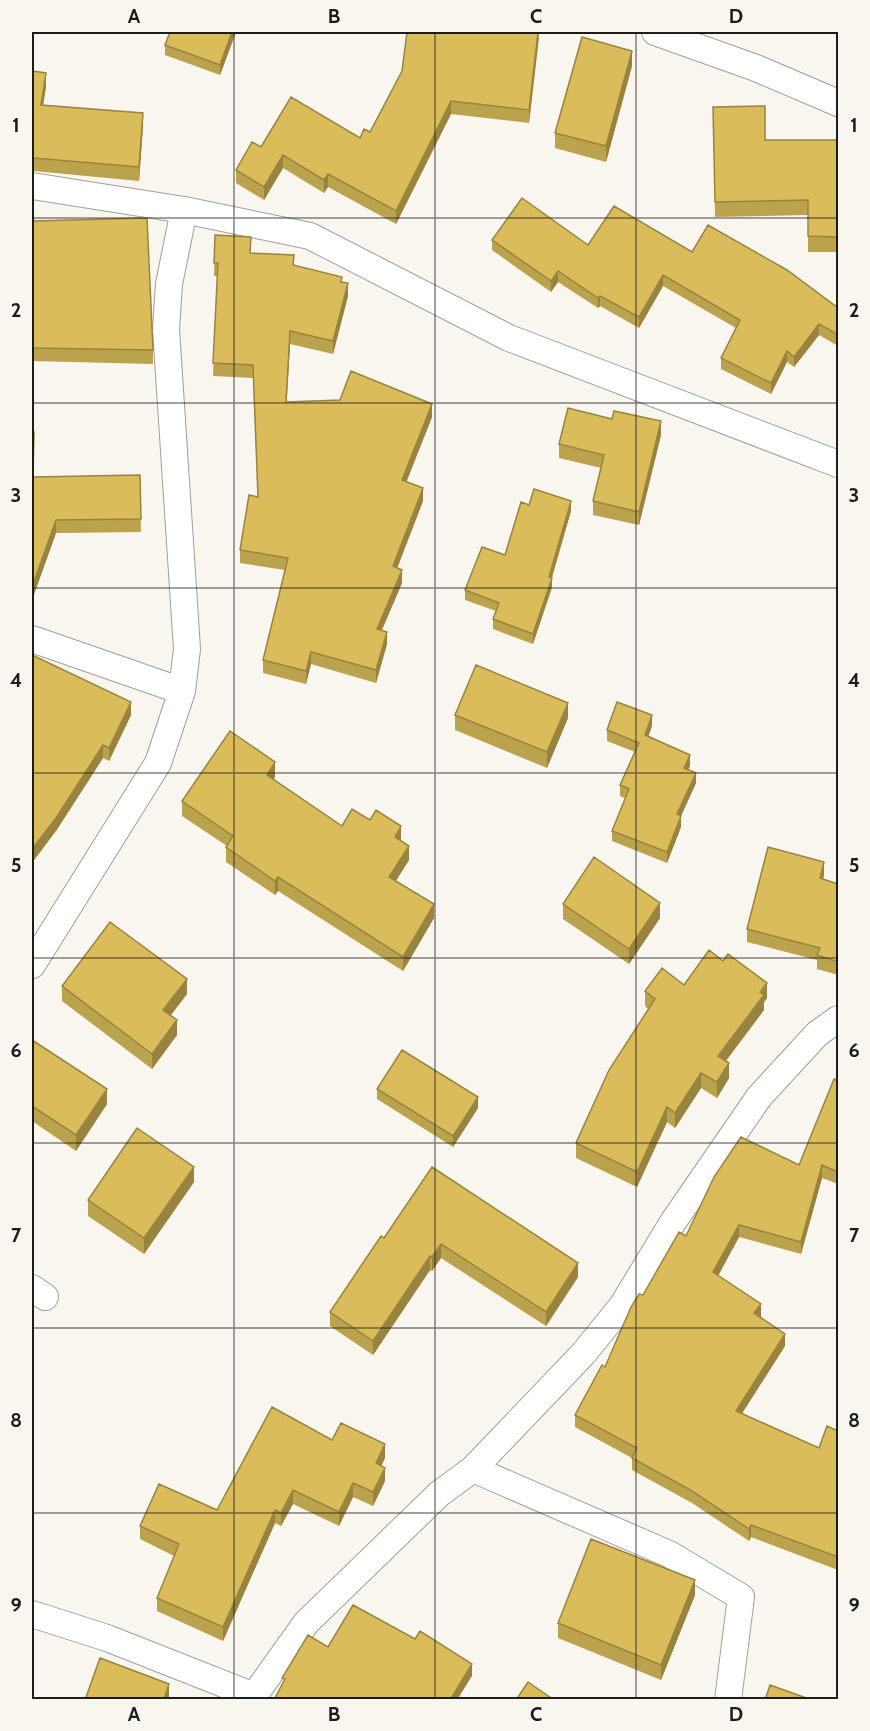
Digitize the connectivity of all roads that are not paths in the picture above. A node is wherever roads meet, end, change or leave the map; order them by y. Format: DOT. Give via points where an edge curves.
graph roads {
  1 [pos="655,32"];
  2 [pos="838,103"];
  3 [pos="32,186"];
  4 [pos="184,210"];
  5 [pos="838,464"];
  6 [pos="32,639"];
  7 [pos="182,691"];
  8 [pos="32,965"];
  9 [pos="838,1019"];
  10 [pos="472,1469"];
  11 [pos="32,1614"];
  12 [pos="253,1698"];
  13 [pos="729,1700"];
  1 -- 2 [label="street"];
  3 -- 4 [label="street"];
  4 -- 5 [label="street" via="310,236 509,338"];
  4 -- 7 [label="street" via="169,285 166,329 188,649"];
  6 -- 7 [label="street"];
  7 -- 8 [label="street" via="158,763"];
  9 -- 10 [label="street" via="817,1034 759,1097 673,1222 616,1314 583,1354"];
  10 -- 12 [label="street" via="439,1494 306,1623"];
  10 -- 13 [label="street" via="669,1554 741,1597"];
  11 -- 12 [label="street" via="107,1638"];
}
